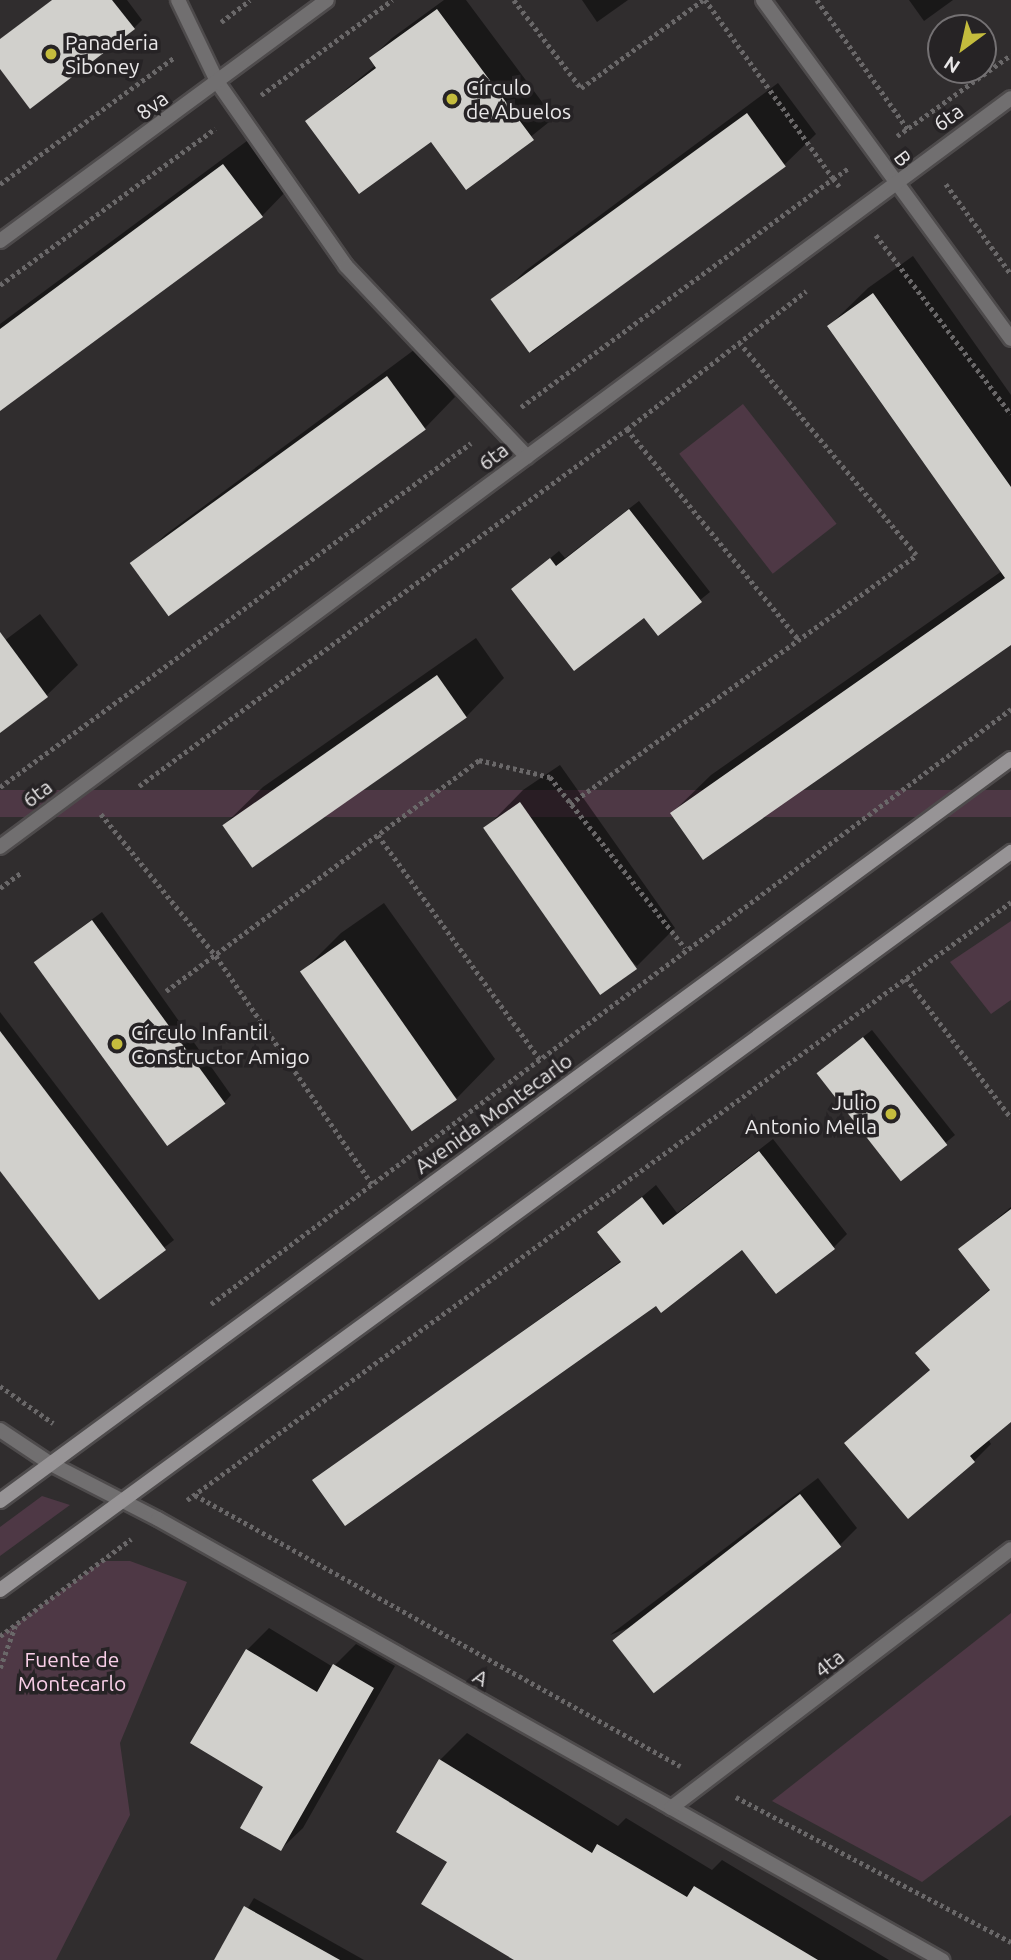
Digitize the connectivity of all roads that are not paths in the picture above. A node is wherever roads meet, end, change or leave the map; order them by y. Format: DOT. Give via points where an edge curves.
graph roads {
  1 [pos="178,0"];
  2 [pos="327,0"];
  3 [pos="764,0"];
  4 [pos="218,83"];
  5 [pos="1011,98"];
  6 [pos="894,181"];
  7 [pos="0,241"];
  8 [pos="1011,339"];
  9 [pos="527,457"];
  10 [pos="1011,759"];
  11 [pos="0,847"];
  12 [pos="1011,852"];
  13 [pos="0,1430"];
  14 [pos="51,1464"];
  15 [pos="0,1501"];
  16 [pos="122,1502"];
  17 [pos="1011,1549"];
  18 [pos="0,1590"];
  19 [pos="671,1808"];
  20 [pos="942,1960"];
  1 -- 4 [label="street"];
  2 -- 4 [label="street, 8va"];
  3 -- 6 [label="street, B"];
  4 -- 7 [label="street, 8va"];
  4 -- 9 [label="street" via="346,266"];
  5 -- 6 [label="street, 6ta"];
  6 -- 8 [label="street, B"];
  6 -- 9 [label="street, 6ta"];
  9 -- 11 [label="street, 6ta"];
  10 -- 14 [label="main road, Avenida Montecarlo"];
  12 -- 16 [label="main road"];
  13 -- 14 [label="street, A"];
  14 -- 15 [label="main road, Avenida Montecarlo"];
  14 -- 16 [label="street, A"];
  16 -- 18 [label="main road"];
  16 -- 19 [label="street, A"];
  17 -- 19 [label="street, 4ta"];
  19 -- 20 [label="street, A"];
}
